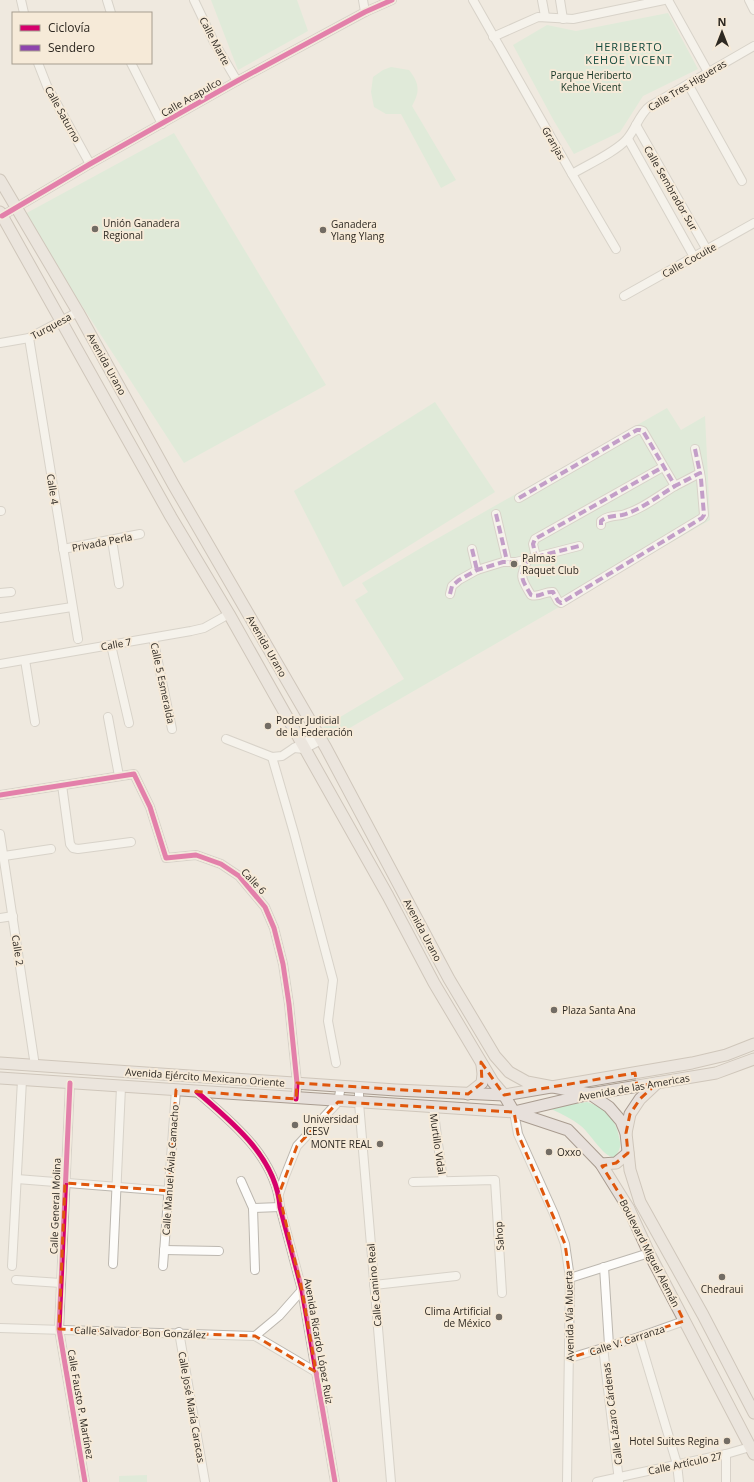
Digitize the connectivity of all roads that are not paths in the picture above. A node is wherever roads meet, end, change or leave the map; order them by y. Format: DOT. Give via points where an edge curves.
graph roads {
  1 [pos="21,0"];
  2 [pos="107,0"];
  3 [pos="194,0"];
  4 [pos="363,0"];
  5 [pos="392,0"];
  6 [pos="542,0"];
  7 [pos="560,0"];
  8 [pos="664,0"];
  9 [pos="668,0"];
  10 [pos="748,0"];
  11 [pos="474,1"];
  12 [pos="642,2"];
  13 [pos="623,4"];
  14 [pos="754,10"];
  15 [pos="24,12"];
  16 [pos="111,12"];
  17 [pos="365,12"];
  18 [pos="545,16"];
  19 [pos="563,19"];
  20 [pos="493,37"];
  21 [pos="754,46"];
  22 [pos="38,64"];
  23 [pos="132,64"];
  24 [pos="708,72"];
  25 [pos="237,81"];
  26 [pos="688,84"];
  27 [pos="162,124"];
  28 [pos="636,125"];
  29 [pos="628,139"];
  30 [pos="90,164"];
  31 [pos="572,174"];
  32 [pos="0,180"];
  33 [pos="742,181"];
  34 [pos="16,207"];
  35 [pos="1,214"];
  36 [pos="754,223"];
  37 [pos="616,249"];
  38 [pos="707,250"];
  39 [pos="694,257"];
  40 [pos="624,296"];
  41 [pos="78,312"];
  42 [pos="61,321"];
  43 [pos="29,338"];
  44 [pos="0,343"];
  45 [pos="695,448"];
  46 [pos="663,467"];
  47 [pos="700,473"];
  48 [pos="675,486"];
  49 [pos="519,498"];
  50 [pos="496,514"];
  51 [pos="601,525"];
  52 [pos="140,534"];
  53 [pos="112,540"];
  54 [pos="579,546"];
  55 [pos="63,549"];
  56 [pos="472,549"];
  57 [pos="532,558"];
  58 [pos="506,561"];
  59 [pos="516,562"];
  60 [pos="477,570"];
  61 [pos="522,571"];
  62 [pos="119,584"];
  63 [pos="11,592"];
  64 [pos="0,593"];
  65 [pos="450,594"];
  66 [pos="72,606"];
  67 [pos="229,614"];
  68 [pos="0,618"];
  69 [pos="153,638"];
  70 [pos="78,639"];
  71 [pos="111,645"];
  72 [pos="25,660"];
  73 [pos="275,661"];
  74 [pos="0,664"];
  75 [pos="260,670"];
  76 [pos="108,717"];
  77 [pos="35,722"];
  78 [pos="129,723"];
  79 [pos="172,729"];
  80 [pos="320,738"];
  81 [pos="226,739"];
  82 [pos="300,747"];
  83 [pos="272,757"];
  84 [pos="119,776"];
  85 [pos="62,785"];
  86 [pos="0,795"];
  87 [pos="0,834"];
  88 [pos="131,842"];
  89 [pos="51,849"];
  90 [pos="4,856"];
  91 [pos="3,872"];
  92 [pos="13,916"];
  93 [pos="0,918"];
  94 [pos="754,1044"];
  95 [pos="754,1059"];
  96 [pos="336,1062"];
  97 [pos="481,1062"];
  98 [pos="0,1063"];
  99 [pos="35,1066"];
  100 [pos="635,1073"];
  101 [pos="0,1078"];
  102 [pos="22,1080"];
  103 [pos="70,1083"];
  104 [pos="658,1083"];
  105 [pos="297,1084"];
  106 [pos="341,1086"];
  107 [pos="637,1086"];
  108 [pos="121,1087"];
  109 [pos="359,1087"];
  110 [pos="552,1087"];
  111 [pos="176,1090"];
  112 [pos="196,1092"];
  113 [pos="468,1094"];
  114 [pos="590,1094"];
  115 [pos="504,1095"];
  116 [pos="296,1099"];
  117 [pos="338,1102"];
  118 [pos="359,1103"];
  119 [pos="434,1106"];
  120 [pos="514,1112"];
  121 [pos="626,1133"];
  122 [pos="628,1152"];
  123 [pos="600,1164"];
  124 [pos="17,1179"];
  125 [pos="241,1181"];
  126 [pos="443,1181"];
  127 [pos="413,1182"];
  128 [pos="65,1183"];
  129 [pos="116,1187"];
  130 [pos="169,1191"];
  131 [pos="279,1194"];
  132 [pos="253,1208"];
  133 [pos="280,1208"];
  134 [pos="164,1250"];
  135 [pos="219,1251"];
  136 [pos="649,1253"];
  137 [pos="113,1264"];
  138 [pos="12,1266"];
  139 [pos="163,1266"];
  140 [pos="604,1267"];
  141 [pos="255,1270"];
  142 [pos="456,1276"];
  143 [pos="570,1278"];
  144 [pos="16,1280"];
  145 [pos="61,1283"];
  146 [pos="374,1285"];
  147 [pos="302,1290"];
  148 [pos="502,1293"];
  149 [pos="684,1321"];
  150 [pos="0,1328"];
  151 [pos="59,1329"];
  152 [pos="179,1332"];
  153 [pos="256,1336"];
  154 [pos="639,1337"];
  155 [pos="606,1346"];
  156 [pos="570,1358"];
  157 [pos="316,1372"];
  158 [pos="754,1413"];
  159 [pos="752,1451"];
  160 [pos="726,1454"];
  161 [pos="677,1464"];
  162 [pos="619,1480"];
  163 [pos="86,1482"];
  164 [pos="205,1482"];
  165 [pos="335,1482"];
  166 [pos="391,1482"];
  167 [pos="567,1482"];
  168 [pos="597,1482"];
  169 [pos="679,1482"];
  170 [pos="726,1482"];
  1 -- 15 [label="street"];
  2 -- 16 [label="street"];
  3 -- 25 [label="street, Calle Marte" via="214,42"];
  4 -- 17 [label="street"];
  5 -- 17 [label="street, Calle Acapulco"];
  6 -- 18 [label="street"];
  7 -- 19 [label="street"];
  8 -- 12 [label="street"];
  9 -- 24 [label="street"];
  10 -- 14 [label="street"];
  11 -- 20 [label="street, Granjas"];
  12 -- 13 [label="street"];
  13 -- 19 [label="street" via="573,19"];
  17 -- 25 [label="street, Calle Acapulco"];
  18 -- 19 [label="street"];
  18 -- 20 [label="street" via="533,18"];
  20 -- 31 [label="street, Granjas"];
  21 -- 24 [label="street, Calle Tres Higueras"];
  22 -- 30 [label="street, Calle Saturno" via="47,86"];
  23 -- 27 [label="street"];
  24 -- 26 [label="street, Calle Tres Higueras"];
  25 -- 27 [label="street, Calle Acapulco"];
  26 -- 28 [label="street, Calle Tres Higueras" via="646,108"];
  26 -- 33 [label="street"];
  27 -- 30 [label="street, Calle Acapulco"];
  28 -- 29 [label="street, Calle Tres Higueras"];
  28 -- 38 [label="street, Calle Sembrador Sur"];
  29 -- 31 [label="street, Calle Tres Higueras"];
  29 -- 39 [label="street, Calle Sembrador Sur"];
  30 -- 34 [label="street, Calle Acapulco"];
  31 -- 37 [label="street, Granjas"];
  32 -- 34 [label="main road, Avenida Urano"];
  34 -- 35 [label="street, Calle Acapulco"];
  34 -- 41 [label="main road, Avenida Urano"];
  35 -- 42 [label="main road, Avenida Urano"];
  36 -- 38 [label="street, Calle Cocuite"];
  38 -- 39 [label="street, Calle Cocuite"];
  39 -- 40 [label="street, Calle Cocuite"];
  41 -- 42 [label="street, Turquesa"];
  41 -- 73 [label="main road, Avenida Urano"];
  42 -- 43 [label="street, Turquesa"];
  42 -- 67 [label="main road, Avenida Urano" via="170,516"];
  43 -- 44 [label="street, Turquesa"];
  43 -- 55 [label="street, Calle 4"];
  45 -- 47 [label="street"];
  46 -- 48 [label="street"];
  46 -- 49 [label="street" via="643,431 637,430"];
  46 -- 57 [label="street" via="535,539"];
  47 -- 48 [label="street"];
  47 -- 61 [label="street" via="704,515 702,518 561,603 553,592 531,596 522,578"];
  48 -- 51 [label="street" via="637,509 604,518"];
  50 -- 58 [label="street"];
  52 -- 53 [label="street, Privada Perla"];
  53 -- 55 [label="street, Privada Perla"];
  53 -- 62 [label="street"];
  54 -- 57 [label="street"];
  55 -- 66 [label="street, Calle 4"];
  56 -- 60 [label="street"];
  57 -- 59 [label="street"];
  57 -- 61 [label="street"];
  58 -- 59 [label="street"];
  58 -- 60 [label="street"];
  59 -- 61 [label="street"];
  60 -- 65 [label="street" via="452,586"];
  63 -- 64 [label="street"];
  66 -- 68 [label="street"];
  66 -- 70 [label="street, Calle 4"];
  67 -- 69 [label="street, Calle 7" via="204,628"];
  67 -- 75 [label="main road, Avenida Urano"];
  69 -- 71 [label="street, Calle 7"];
  69 -- 79 [label="street, Calle 5 Esmeralda"];
  71 -- 72 [label="street, Calle 7"];
  71 -- 78 [label="street"];
  72 -- 74 [label="street, Calle 7"];
  72 -- 77 [label="street"];
  73 -- 75 [label="main road"];
  73 -- 80 [label="main road, Avenida Urano"];
  75 -- 82 [label="main road, Avenida Urano"];
  76 -- 84 [label="street"];
  80 -- 82 [label="street"];
  80 -- 110 [label="main road, Avenida Urano" via="450,979 495,1056 509,1072 527,1082"];
  81 -- 83 [label="street"];
  82 -- 83 [label="street" via="282,756"];
  82 -- 97 [label="main road, Avenida Urano" via="388,896 434,983"];
  83 -- 96 [label="street" via="333,980 328,1021"];
  84 -- 85 [label="street, Calle 6"];
  84 -- 105 [label="street, Calle 6" via="134,774 150,807 166,858 196,855 221,864 239,876 265,907 274,928 283,964"];
  85 -- 86 [label="street, Calle 6"];
  85 -- 88 [label="street" via="70,844 73,848"];
  87 -- 90 [label="street, Calle 2"];
  89 -- 90 [label="street"];
  90 -- 91 [label="street, Calle 2"];
  91 -- 92 [label="street, Calle 2"];
  92 -- 93 [label="street"];
  92 -- 99 [label="street, Calle 2"];
  94 -- 100 [label="main road, Avenida de las Americas" via="726,1055"];
  95 -- 104 [label="main road, Avenida de las Americas" via="716,1073"];
  97 -- 113 [label="main road" via="482,1083"];
  97 -- 115 [label="main road, Avenida Urano"];
  98 -- 99 [label="main road, Avenida Ejército Mexicano Oriente"];
  99 -- 105 [label="main road, Avenida Ejército Mexicano Oriente"];
  100 -- 107 [label="main road"];
  100 -- 110 [label="main road, Avenida de las Americas"];
  101 -- 102 [label="main road, Avenida Ejército Mexicano Oriente"];
  102 -- 103 [label="main road, Avenida Ejército Mexicano Oriente"];
  102 -- 124 [label="street"];
  103 -- 108 [label="main road, Avenida Ejército Mexicano Oriente"];
  103 -- 128 [label="street, Calle General Molina"];
  104 -- 107 [label="main road, Avenida de las Americas"];
  104 -- 121 [label="main road" via="640,1099 630,1114"];
  105 -- 106 [label="main road, Avenida Ejército Mexicano Oriente"];
  105 -- 116 [label="street, Calle 6"];
  106 -- 109 [label="main road, Avenida Ejército Mexicano Oriente"];
  106 -- 117 [label="street"];
  107 -- 114 [label="main road, Avenida de las Americas"];
  108 -- 111 [label="main road, Avenida Ejército Mexicano Oriente"];
  108 -- 129 [label="street"];
  109 -- 113 [label="main road, Avenida Ejército Mexicano Oriente"];
  109 -- 118 [label="street, Calle Camino Real"];
  110 -- 114 [label="main road, Boulevard Miguel Alemán"];
  110 -- 115 [label="main road, Avenida Ejército Mexicano Oriente"];
  111 -- 112 [label="main road, Avenida Ejército Mexicano Oriente"];
  111 -- 130 [label="street, Calle Manuel Ávila Camacho"];
  112 -- 116 [label="main road, Avenida Ejército Mexicano Oriente"];
  112 -- 131 [label="street, Avenida Ricardo López Ruiz" via="229,1119 250,1141 268,1168"];
  113 -- 115 [label="main road, Avenida Ejército Mexicano Oriente"];
  114 -- 120 [label="main road, Avenida de las Americas"];
  114 -- 121 [label="main road, Boulevard Miguel Alemán" via="609,1107 621,1121"];
  115 -- 120 [label="main road"];
  116 -- 117 [label="main road, Avenida Ejército Mexicano Oriente"];
  117 -- 118 [label="main road, Avenida Ejército Mexicano Oriente"];
  117 -- 131 [label="street" via="297,1146"];
  118 -- 119 [label="main road, Avenida Ejército Mexicano Oriente"];
  118 -- 146 [label="street, Calle Camino Real"];
  119 -- 120 [label="main road, Avenida Ejército Mexicano Oriente"];
  119 -- 126 [label="street, Murtillo Vidal"];
  120 -- 123 [label="main road, Boulevard Miguel Alemán" via="568,1130"];
  120 -- 143 [label="street, Avenida Vía Muerta" via="518,1134 565,1244"];
  121 -- 122 [label="main road, Boulevard Miguel Alemán"];
  122 -- 123 [label="main road" via="616,1163"];
  122 -- 158 [label="main road, Boulevard Miguel Alemán" via="630,1170 640,1202"];
  123 -- 136 [label="main road, Boulevard Miguel Alemán" via="629,1208"];
  124 -- 128 [label="street"];
  124 -- 138 [label="street"];
  125 -- 132 [label="street"];
  126 -- 127 [label="street"];
  126 -- 148 [label="street, Sahop" via="495,1180"];
  128 -- 129 [label="street"];
  128 -- 145 [label="street, Calle General Molina"];
  129 -- 130 [label="street"];
  129 -- 137 [label="street"];
  130 -- 134 [label="street, Calle Manuel Ávila Camacho"];
  131 -- 133 [label="street, Avenida Ricardo López Ruiz"];
  132 -- 133 [label="street"];
  132 -- 141 [label="street"];
  133 -- 147 [label="street, Avenida Ricardo López Ruiz"];
  134 -- 135 [label="street"];
  134 -- 139 [label="street, Calle Manuel Ávila Camacho"];
  136 -- 140 [label="street"];
  136 -- 149 [label="main road, Boulevard Miguel Alemán"];
  140 -- 143 [label="street"];
  140 -- 155 [label="street, Calle Lázaro Cárdenas"];
  142 -- 146 [label="street"];
  143 -- 156 [label="street, Avenida Vía Muerta"];
  144 -- 145 [label="street"];
  145 -- 151 [label="street, Calle General Molina"];
  146 -- 166 [label="street, Calle Camino Real"];
  147 -- 153 [label="street" via="279,1316"];
  147 -- 157 [label="street, Avenida Ricardo López Ruiz"];
  149 -- 154 [label="street, Calle V. Carranza"];
  149 -- 159 [label="main road, Boulevard Miguel Alemán"];
  150 -- 151 [label="street, Calle Salvador Bon González"];
  151 -- 152 [label="street, Calle Salvador Bon González"];
  151 -- 163 [label="street, Calle Fausto P. Martínez"];
  152 -- 153 [label="street, Calle Salvador Bon González"];
  152 -- 164 [label="street, Calle José María Caracas"];
  153 -- 157 [label="street, Calle Salvador Bon González"];
  154 -- 155 [label="street, Calle V. Carranza"];
  154 -- 161 [label="street"];
  155 -- 156 [label="street, Calle V. Carranza"];
  155 -- 162 [label="street, Calle Lázaro Cárdenas"];
  156 -- 167 [label="street, Avenida Vía Muerta"];
  157 -- 165 [label="street, Avenida Ricardo López Ruiz"];
  159 -- 160 [label="street, Calle Artículo 27"];
  160 -- 161 [label="street, Calle Artículo 27"];
  160 -- 170 [label="street"];
  161 -- 162 [label="street, Calle Artículo 27"];
  161 -- 169 [label="street"];
  162 -- 168 [label="street, Calle Artículo 27"];
}
